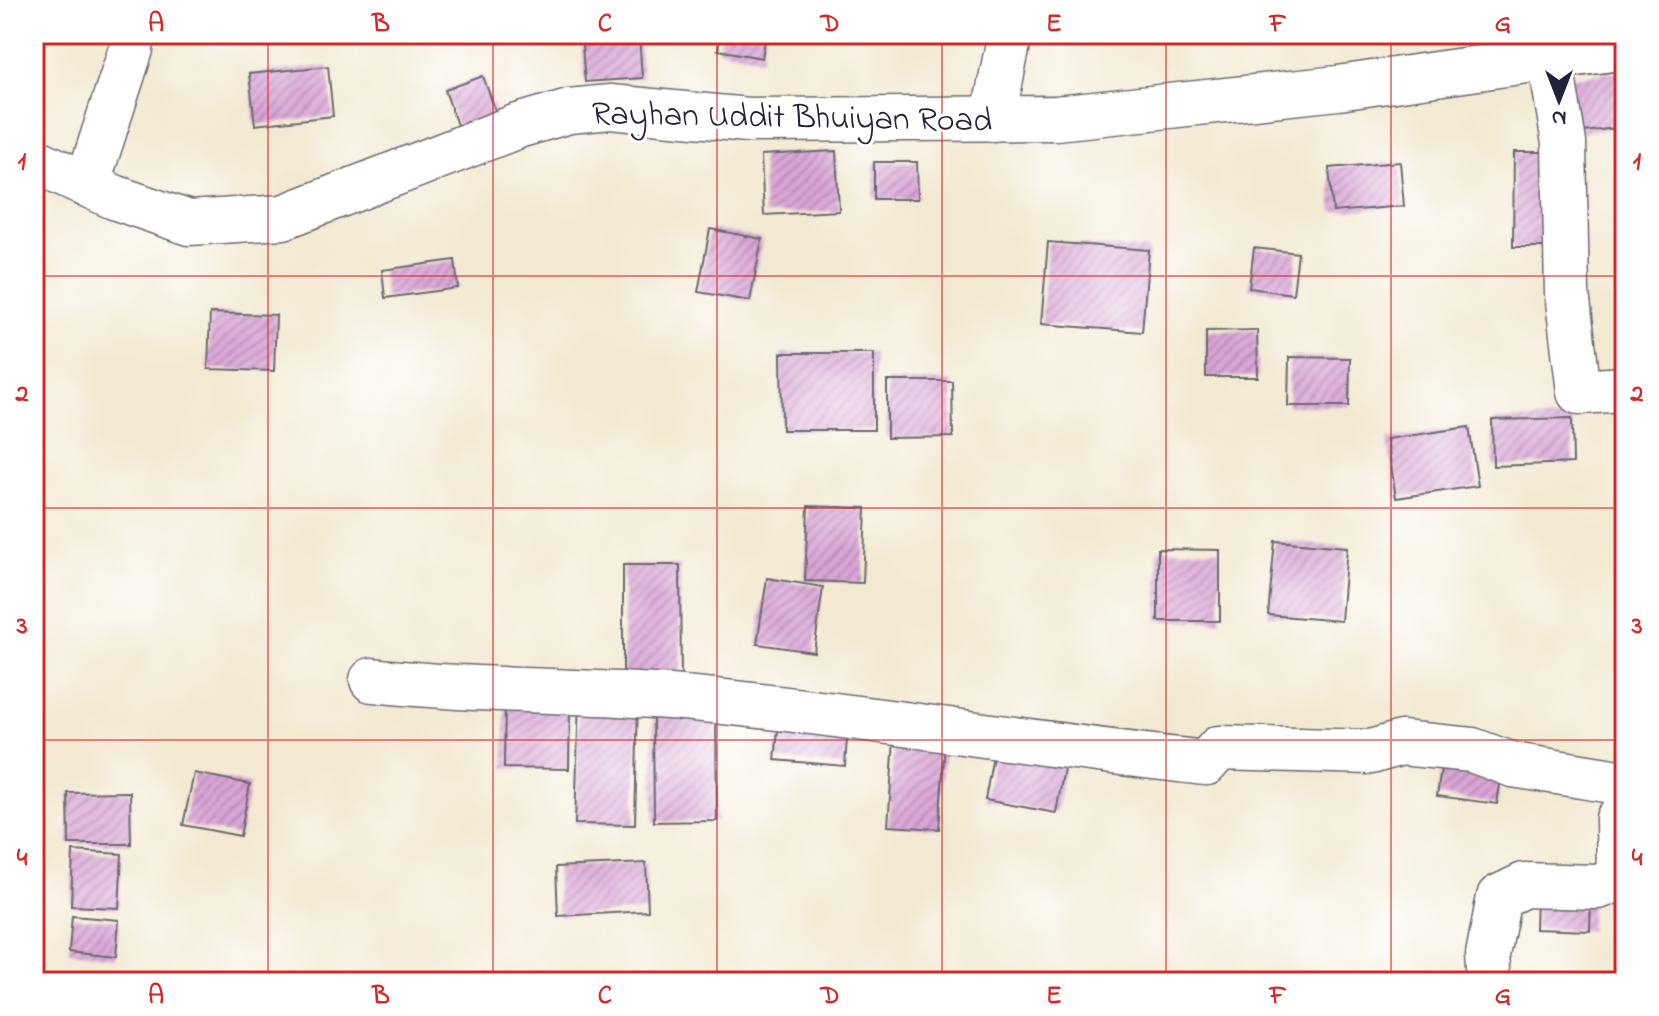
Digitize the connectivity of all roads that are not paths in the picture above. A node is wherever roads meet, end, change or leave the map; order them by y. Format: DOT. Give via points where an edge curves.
graph roads {
  1 [pos="133,34"];
  2 [pos="1010,34"];
  3 [pos="1547,46"];
  4 [pos="1625,47"];
  5 [pos="993,119"];
  6 [pos="34,160"];
  7 [pos="87,185"];
  8 [pos="1625,389"];
  9 [pos="372,680"];
  10 [pos="1625,783"];
  11 [pos="1625,817"];
  12 [pos="1490,982"];
  1 -- 7 [label="street"];
  2 -- 5 [label="street"];
  3 -- 4 [label="street, Rayhan Uddit Bhuiyan Road"];
  3 -- 5 [label="street, Rayhan Uddit Bhuiyan Road" via="1306,92 1056,118"];
  3 -- 8 [label="street" via="1564,143 1567,293 1579,392"];
  5 -- 7 [label="street, Rayhan Uddit Bhuiyan Road" via="748,120 610,107 569,111 283,217 189,223"];
  6 -- 7 [label="street, Rayhan Uddit Bhuiyan Road"];
  9 -- 10 [label="street" via="696,699 1206,763 1219,748 1371,752 1401,743 1472,750 1513,765"];
  11 -- 12 [label="street" via="1618,819 1619,879 1598,887 1524,885 1499,897 1488,955"];
}
